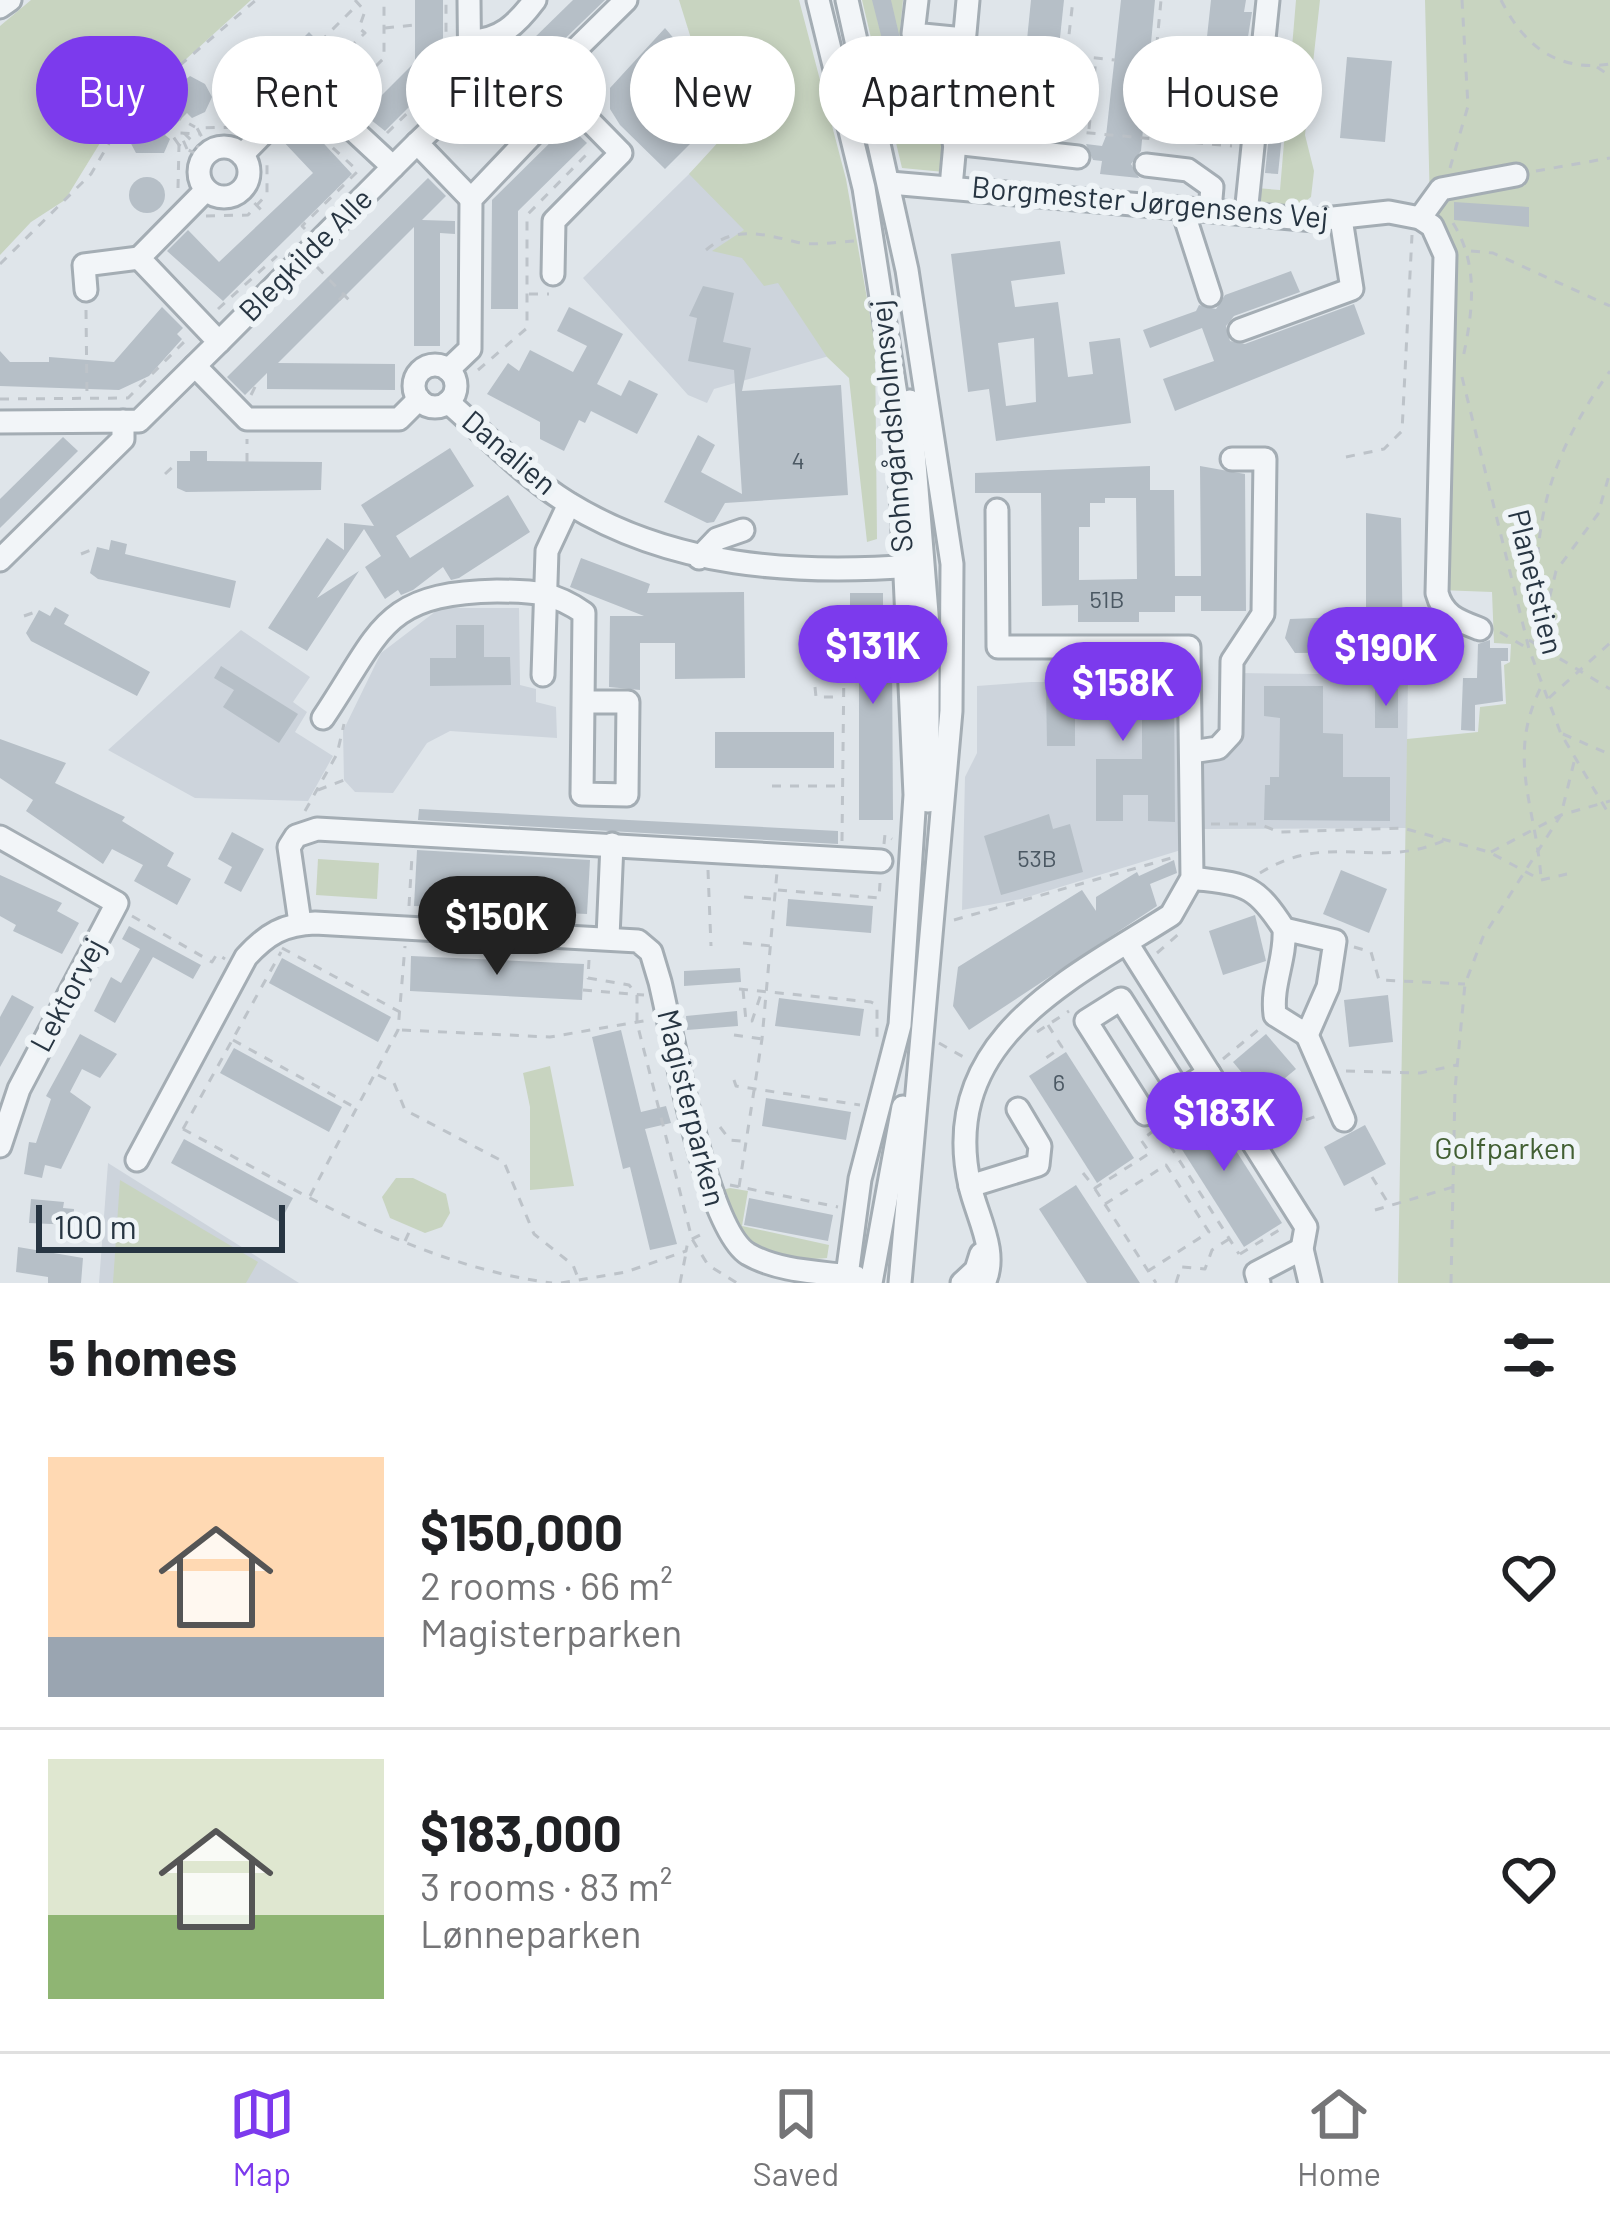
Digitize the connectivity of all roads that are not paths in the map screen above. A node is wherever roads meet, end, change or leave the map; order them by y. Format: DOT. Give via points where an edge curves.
graph roads {
  1 [pos="10,0"];
  2 [pos="469,0"];
  3 [pos="535,0"];
  4 [pos="626,0"];
  5 [pos="818,0"];
  6 [pos="832,0"];
  7 [pos="847,0"];
  8 [pos="916,0"];
  9 [pos="968,0"];
  10 [pos="1268,0"];
  11 [pos="0,8"];
  12 [pos="469,36"];
  13 [pos="497,36"];
  14 [pos="590,36"];
  15 [pos="928,36"];
  16 [pos="964,36"];
  17 [pos="606,138"];
  18 [pos="252,144"];
  19 [pos="368,144"];
  20 [pos="416,144"];
  21 [pos="418,144"];
  22 [pos="523,144"];
  23 [pos="954,144"];
  24 [pos="1014,144"];
  25 [pos="242,154"];
  26 [pos="1078,157"];
  27 [pos="1146,165"];
  28 [pos="393,167"];
  29 [pos="1516,175"];
  30 [pos="890,183"];
  31 [pos="951,187"];
  32 [pos="206,190"];
  33 [pos="471,199"];
  34 [pos="1182,208"];
  35 [pos="1210,210"];
  36 [pos="1246,214"];
  37 [pos="1416,217"];
  38 [pos="1341,219"];
  39 [pos="139,258"];
  40 [pos="554,274"];
  41 [pos="86,290"];
  42 [pos="1210,295"];
  43 [pos="1240,330"];
  44 [pos="219,342"];
  45 [pos="195,366"];
  46 [pos="451,374"];
  47 [pos="419,399"];
  48 [pos="448,402"];
  49 [pos="0,422"];
  50 [pos="123,422"];
  51 [pos="1232,459"];
  52 [pos="569,504"];
  53 [pos="997,510"];
  54 [pos="743,530"];
  55 [pos="699,558"];
  56 [pos="0,560"];
  57 [pos="952,564"];
  58 [pos="914,566"];
  59 [pos="543,591"];
  60 [pos="1480,628"];
  61 [pos="543,675"];
  62 [pos="583,702"];
  63 [pos="323,718"];
  64 [pos="1191,752"];
  65 [pos="0,837"];
  66 [pos="612,844"];
  67 [pos="881,861"];
  68 [pos="1192,878"];
  69 [pos="1284,928"];
  70 [pos="297,932"];
  71 [pos="599,937"];
  72 [pos="1127,943"];
  73 [pos="1307,1035"];
  74 [pos="1209,1073"];
  75 [pos="1180,1092"];
  76 [pos="1018,1108"];
  77 [pos="1344,1120"];
  78 [pos="0,1146"];
  79 [pos="137,1160"];
  80 [pos="970,1186"];
  81 [pos="982,1235"];
  82 [pos="1302,1249"];
  83 [pos="792,1270"];
  84 [pos="1258,1278"];
  85 [pos="870,1281"];
  86 [pos="822,1283"];
  87 [pos="962,1283"];
  88 [pos="984,1283"];
  89 [pos="1310,1283"];
  1 -- 11 [label="street"];
  2 -- 12 [label="street, Blegkilde Alle"];
  3 -- 13 [label="street"];
  4 -- 14 [label="street"];
  5 -- 58 [label="street, Sohngårdsholmsvej" via="864,188"];
  6 -- 58 [label="street" via="893,274"];
  7 -- 30 [label="street, Sohngårdsholmsvej"];
  8 -- 15 [label="street" via="913,34"];
  9 -- 16 [label="street, Borgmester Jørgensens Vej"];
  10 -- 36 [label="street"];
  17 -- 40 [label="street" via="621,153 554,221"];
  18 -- 25 [label="street"];
  19 -- 28 [label="street, Blegkilde Alle"];
  20 -- 28 [label="street, Blegkilde Alle"];
  21 -- 33 [label="street"];
  22 -- 33 [label="street"];
  23 -- 31 [label="street, Borgmester Jørgensens Vej"];
  24 -- 26 [label="street"];
  25 -- 32 [label="street" via="202,150"];
  25 -- 32 [label="street" via="249,198"];
  27 -- 35 [label="street" via="1188,170 1212,187"];
  28 -- 44 [label="street, Blegkilde Alle" via="299,248"];
  29 -- 37 [label="street" via="1445,188"];
  30 -- 31 [label="street, Borgmester Jørgensens Vej"];
  30 -- 57 [label="street, Sohngårdsholmsvej"];
  31 -- 34 [label="street, Borgmester Jørgensens Vej"];
  32 -- 39 [label="street"];
  33 -- 46 [label="street" via="470,349"];
  34 -- 35 [label="street, Borgmester Jørgensens Vej"];
  34 -- 42 [label="street"];
  35 -- 36 [label="street, Borgmester Jørgensens Vej"];
  36 -- 38 [label="street, Borgmester Jørgensens Vej"];
  37 -- 38 [label="street, Borgmester Jørgensens Vej"];
  37 -- 60 [label="street" via="1432,226 1444,255 1438,592 1441,607"];
  38 -- 43 [label="street" via="1352,289"];
  39 -- 41 [label="street" via="84,265"];
  39 -- 44 [label="street, Blegkilde Alle"];
  44 -- 45 [label="street, Blegkilde Alle"];
  45 -- 47 [label="street" via="247,419 399,419"];
  45 -- 50 [label="street, Blegkilde Alle" via="139,422"];
  46 -- 47 [label="street" via="433,365 421,370 414,381"];
  46 -- 48 [label="street"];
  47 -- 48 [label="street" via="436,407"];
  48 -- 52 [label="street, Danalien"];
  49 -- 50 [label="street" via="87,410"];
  50 -- 56 [label="street, Blegkilde Alle" via="123,439"];
  51 -- 64 [label="street" via="1265,459 1263,614 1232,661 1231,734 1217,748"];
  52 -- 55 [label="street, Danalien"];
  52 -- 59 [label="street, Danalien" via="547,551"];
  53 -- 64 [label="street" via="998,647 1189,647"];
  54 -- 55 [label="street" via="717,539"];
  55 -- 58 [label="street, Danalien" via="801,568"];
  57 -- 58 [label="street, Danalien"];
  57 -- 85 [label="street, Sohngårdsholmsvej" via="951,711"];
  58 -- 85 [label="street, Sohngårdsholmsvej" via="915,796 885,1056 860,1179"];
  58 -- 85 [label="street" via="929,722 924,889 898,1141"];
  59 -- 61 [label="street, Danalien"];
  59 -- 62 [label="street" via="584,613"];
  59 -- 63 [label="street" via="422,599 380,628"];
  62 -- 62 [label="street" via="582,794 627,795 628,702"];
  64 -- 68 [label="street"];
  65 -- 78 [label="street, Lektorvej" via="117,903 19,1089"];
  66 -- 67 [label="street"];
  66 -- 70 [label="street" via="317,829 296,836 287,862"];
  66 -- 71 [label="street"];
  68 -- 69 [label="street" via="1243,883"];
  68 -- 72 [label="street" via="1172,915"];
  69 -- 73 [label="street" via="1286,950 1272,991 1276,1015"];
  69 -- 73 [label="street" via="1335,941 1328,987"];
  70 -- 71 [label="street, Magisterparken"];
  70 -- 79 [label="street, Magisterparken" via="240,968"];
  71 -- 83 [label="street, Magisterparken" via="638,941 651,952 721,1225 744,1252"];
  72 -- 74 [label="street"];
  72 -- 80 [label="street" via="1036,1002 993,1047 968,1109"];
  73 -- 77 [label="street"];
  74 -- 75 [label="street"];
  74 -- 82 [label="street" via="1306,1227"];
  75 -- 75 [label="street" via="1120,999 1086,1021 1145,1114"];
  76 -- 80 [label="street" via="1040,1146 1038,1165"];
  80 -- 81 [label="street"];
  81 -- 87 [label="street" via="976,1270"];
  81 -- 88 [label="street" via="991,1262"];
  82 -- 84 [label="street"];
  82 -- 89 [label="street"];
  83 -- 85 [label="street, Magisterparken"];
  83 -- 86 [label="street, Magisterparken"];
}
